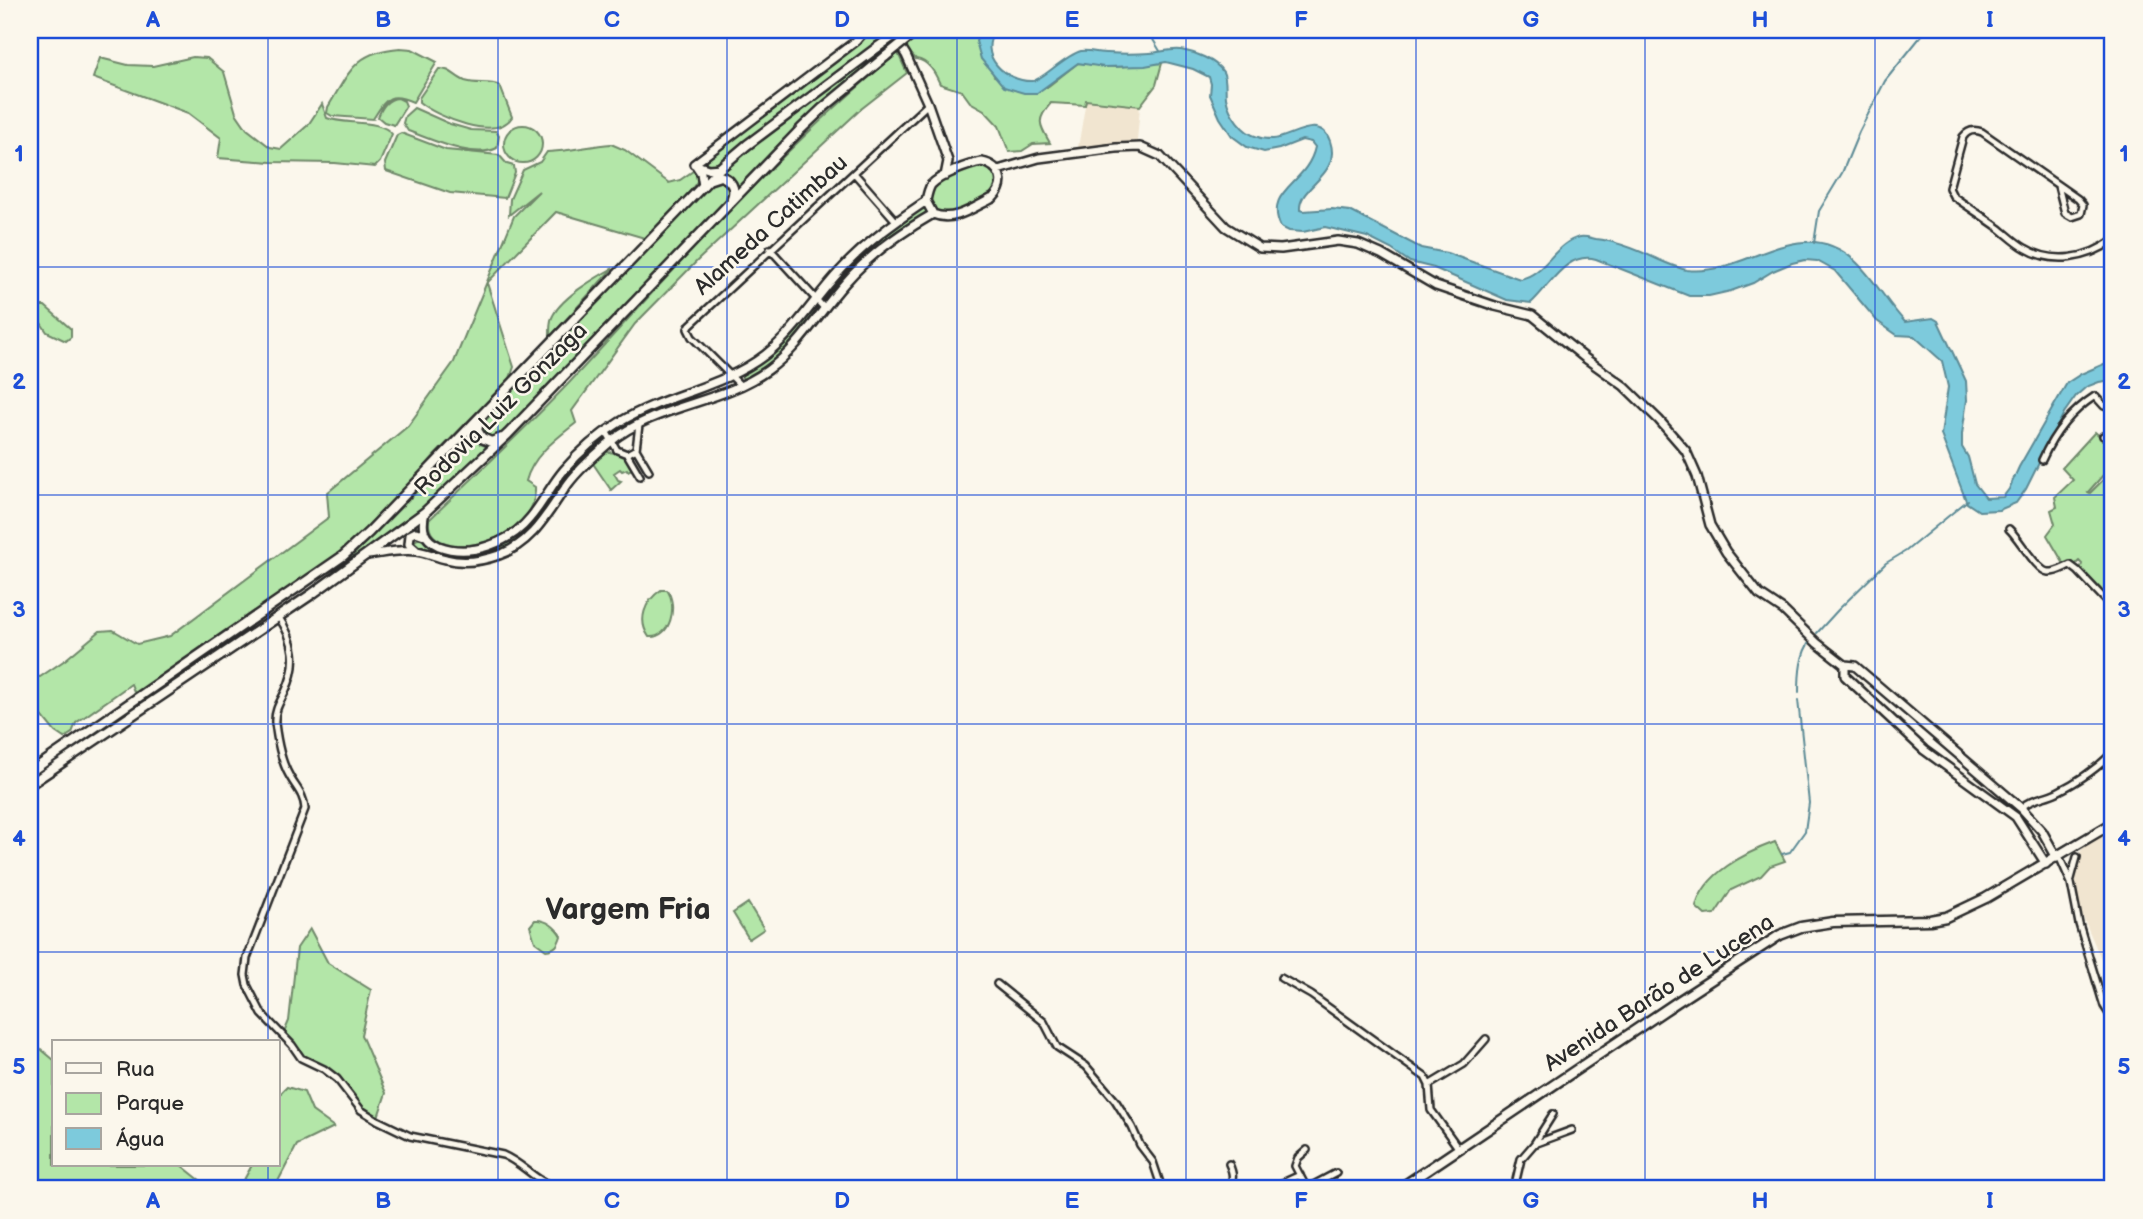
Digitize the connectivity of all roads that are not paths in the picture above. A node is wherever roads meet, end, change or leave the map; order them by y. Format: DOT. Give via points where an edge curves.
graph roads {
  1 [pos="865,30"];
  2 [pos="890,30"];
  3 [pos="902,30"];
  4 [pos="916,32"];
  5 [pos="928,104"];
  6 [pos="948,161"];
  7 [pos="694,164"];
  8 [pos="721,167"];
  9 [pos="962,168"];
  10 [pos="998,170"];
  11 [pos="854,173"];
  12 [pos="945,176"];
  13 [pos="705,184"];
  14 [pos="2058,186"];
  15 [pos="926,201"];
  16 [pos="729,204"];
  17 [pos="933,214"];
  18 [pos="896,221"];
  19 [pos="2113,240"];
  20 [pos="770,249"];
  21 [pos="815,299"];
  22 [pos="824,308"];
  23 [pos="732,376"];
  24 [pos="741,386"];
  25 [pos="688,391"];
  26 [pos="2113,402"];
  27 [pos="691,403"];
  28 [pos="486,411"];
  29 [pos="639,424"];
  30 [pos="606,431"];
  31 [pos="508,434"];
  32 [pos="2113,435"];
  33 [pos="2103,436"];
  34 [pos="612,441"];
  35 [pos="636,449"];
  36 [pos="617,450"];
  37 [pos="597,454"];
  38 [pos="627,454"];
  39 [pos="573,460"];
  40 [pos="2042,460"];
  41 [pos="580,469"];
  42 [pos="425,512"];
  43 [pos="2009,528"];
  44 [pos="424,535"];
  45 [pos="420,552"];
  46 [pos="368,555"];
  47 [pos="2113,608"];
  48 [pos="278,616"];
  49 [pos="1845,665"];
  50 [pos="2113,752"];
  51 [pos="30,772"];
  52 [pos="30,784"];
  53 [pos="2021,808"];
  54 [pos="2113,823"];
  55 [pos="2058,857"];
  56 [pos="2077,857"];
  57 [pos="2046,864"];
  58 [pos="2071,883"];
  59 [pos="1281,978"];
  60 [pos="997,984"];
  61 [pos="2113,1020"];
  62 [pos="1486,1039"];
  63 [pos="1429,1084"];
  64 [pos="1553,1114"];
  65 [pos="1572,1130"];
  66 [pos="1534,1144"];
  67 [pos="1459,1149"];
  68 [pos="1307,1150"];
  69 [pos="1229,1164"];
  70 [pos="1336,1173"];
  71 [pos="1300,1175"];
  72 [pos="1279,1185"];
  73 [pos="562,1189"];
  74 [pos="1162,1189"];
  75 [pos="1220,1189"];
  76 [pos="1306,1189"];
  77 [pos="1399,1189"];
  78 [pos="1514,1189"];
  1 -- 7 [label="main road"];
  2 -- 5 [label="main road"];
  3 -- 8 [label="main road, Rodovia Luiz Gonzaga, bridge"];
  4 -- 16 [label="main road, Rodovia Luiz Gonzaga, bridge" via="823,108"];
  5 -- 6 [label="main road"];
  5 -- 11 [label="street, Alameda Catimbau"];
  6 -- 9 [label="main road"];
  6 -- 12 [label="main road"];
  7 -- 8 [label="main road"];
  7 -- 13 [label="main road"];
  8 -- 13 [label="main road, Rodovia Luiz Gonzaga"];
  9 -- 10 [label="main road" via="982,162"];
  9 -- 12 [label="main road"];
  10 -- 17 [label="main road" via="1001,187 993,198 950,218"];
  10 -- 49 [label="main road" via="1039,158 1140,147 1160,156 1226,227 1259,248 1338,241 1357,244 1436,286 1532,315 1659,419 1686,450 1710,525 1726,552 1759,594"];
  11 -- 18 [label="street"];
  11 -- 20 [label="street, Alameda Catimbau"];
  12 -- 15 [label="main road" via="933,183"];
  13 -- 16 [label="main road" via="720,176 730,181 734,191"];
  13 -- 28 [label="main road, Rodovia Luiz Gonzaga"];
  14 -- 14 [label="street" via="2064,213 2072,217 2081,214 2081,202"];
  14 -- 19 [label="street" via="1976,130 1963,137 1949,188 1953,196 2041,256 2079,256"];
  15 -- 17 [label="main road"];
  15 -- 18 [label="main road"];
  16 -- 31 [label="main road, Rodovia Luiz Gonzaga"];
  17 -- 22 [label="main road" via="873,256"];
  18 -- 21 [label="main road" via="852,258"];
  20 -- 21 [label="street"];
  20 -- 23 [label="street, Alameda Catimbau" via="688,329"];
  21 -- 22 [label="street"];
  21 -- 23 [label="main road" via="779,344"];
  22 -- 24 [label="main road" via="786,354"];
  23 -- 24 [label="street"];
  23 -- 25 [label="main road"];
  24 -- 27 [label="main road"];
  25 -- 27 [label="street"];
  25 -- 30 [label="main road"];
  26 -- 40 [label="street" via="2104,406 2095,396 2067,419"];
  27 -- 29 [label="main road"];
  28 -- 31 [label="main road" via="477,425 482,438 495,442"];
  28 -- 51 [label="main road, Rodovia Luiz Gonzaga" via="343,556"];
  29 -- 34 [label="main road"];
  29 -- 35 [label="street"];
  30 -- 34 [label="street"];
  30 -- 39 [label="main road"];
  31 -- 42 [label="main road, Rodovia Luiz Gonzaga"];
  32 -- 33 [label="street"];
  34 -- 36 [label="street"];
  34 -- 37 [label="main road"];
  35 -- 38 [label="street"];
  35 -- 38 [label="street" via="648,468 639,474"];
  36 -- 37 [label="street"];
  36 -- 38 [label="street"];
  37 -- 41 [label="main road"];
  39 -- 41 [label="street"];
  39 -- 44 [label="main road" via="530,518 503,540 462,550 436,545"];
  41 -- 45 [label="main road" via="542,523 516,547 467,561"];
  42 -- 44 [label="main road"];
  42 -- 46 [label="main road, Rodovia Luiz Gonzaga"];
  43 -- 47 [label="street" via="2039,569 2054,572 2070,565"];
  44 -- 45 [label="main road" via="416,532 409,538"];
  45 -- 46 [label="main road"];
  46 -- 48 [label="main road, Rodovia Luiz Gonzaga"];
  48 -- 52 [label="main road, Rodovia Luiz Gonzaga"];
  48 -- 73 [label="street" via="289,633 294,655 275,722 285,766 304,809 247,958 244,975 250,994 298,1055 330,1073 361,1110 411,1136 503,1155 544,1184"];
  49 -- 53 [label="main road" via="1855,666"];
  49 -- 57 [label="main road" via="1845,676 1924,750 2016,817"];
  50 -- 53 [label="street" via="2072,784"];
  53 -- 55 [label="main road"];
  54 -- 55 [label="main road, Avenida Barão de Lucena"];
  55 -- 57 [label="main road, Avenida Barão de Lucena"];
  55 -- 58 [label="street"];
  56 -- 58 [label="street"];
  57 -- 67 [label="main road, Avenida Barão de Lucena" via="1946,917 1833,922 1780,935"];
  58 -- 61 [label="street" via="2087,952"];
  59 -- 63 [label="street" via="1421,1073"];
  60 -- 74 [label="street" via="1044,1022 1056,1047 1086,1066 1115,1100 1153,1162"];
  62 -- 63 [label="street" via="1464,1064"];
  63 -- 67 [label="street" via="1431,1110"];
  64 -- 66 [label="street"];
  65 -- 66 [label="street"];
  66 -- 78 [label="street" via="1518,1164"];
  67 -- 77 [label="main road, Avenida Barão de Lucena"];
  68 -- 71 [label="street" via="1295,1163"];
  69 -- 75 [label="street" via="1232,1181"];
  70 -- 76 [label="street"];
  71 -- 72 [label="street"];
  71 -- 76 [label="street"];
}
